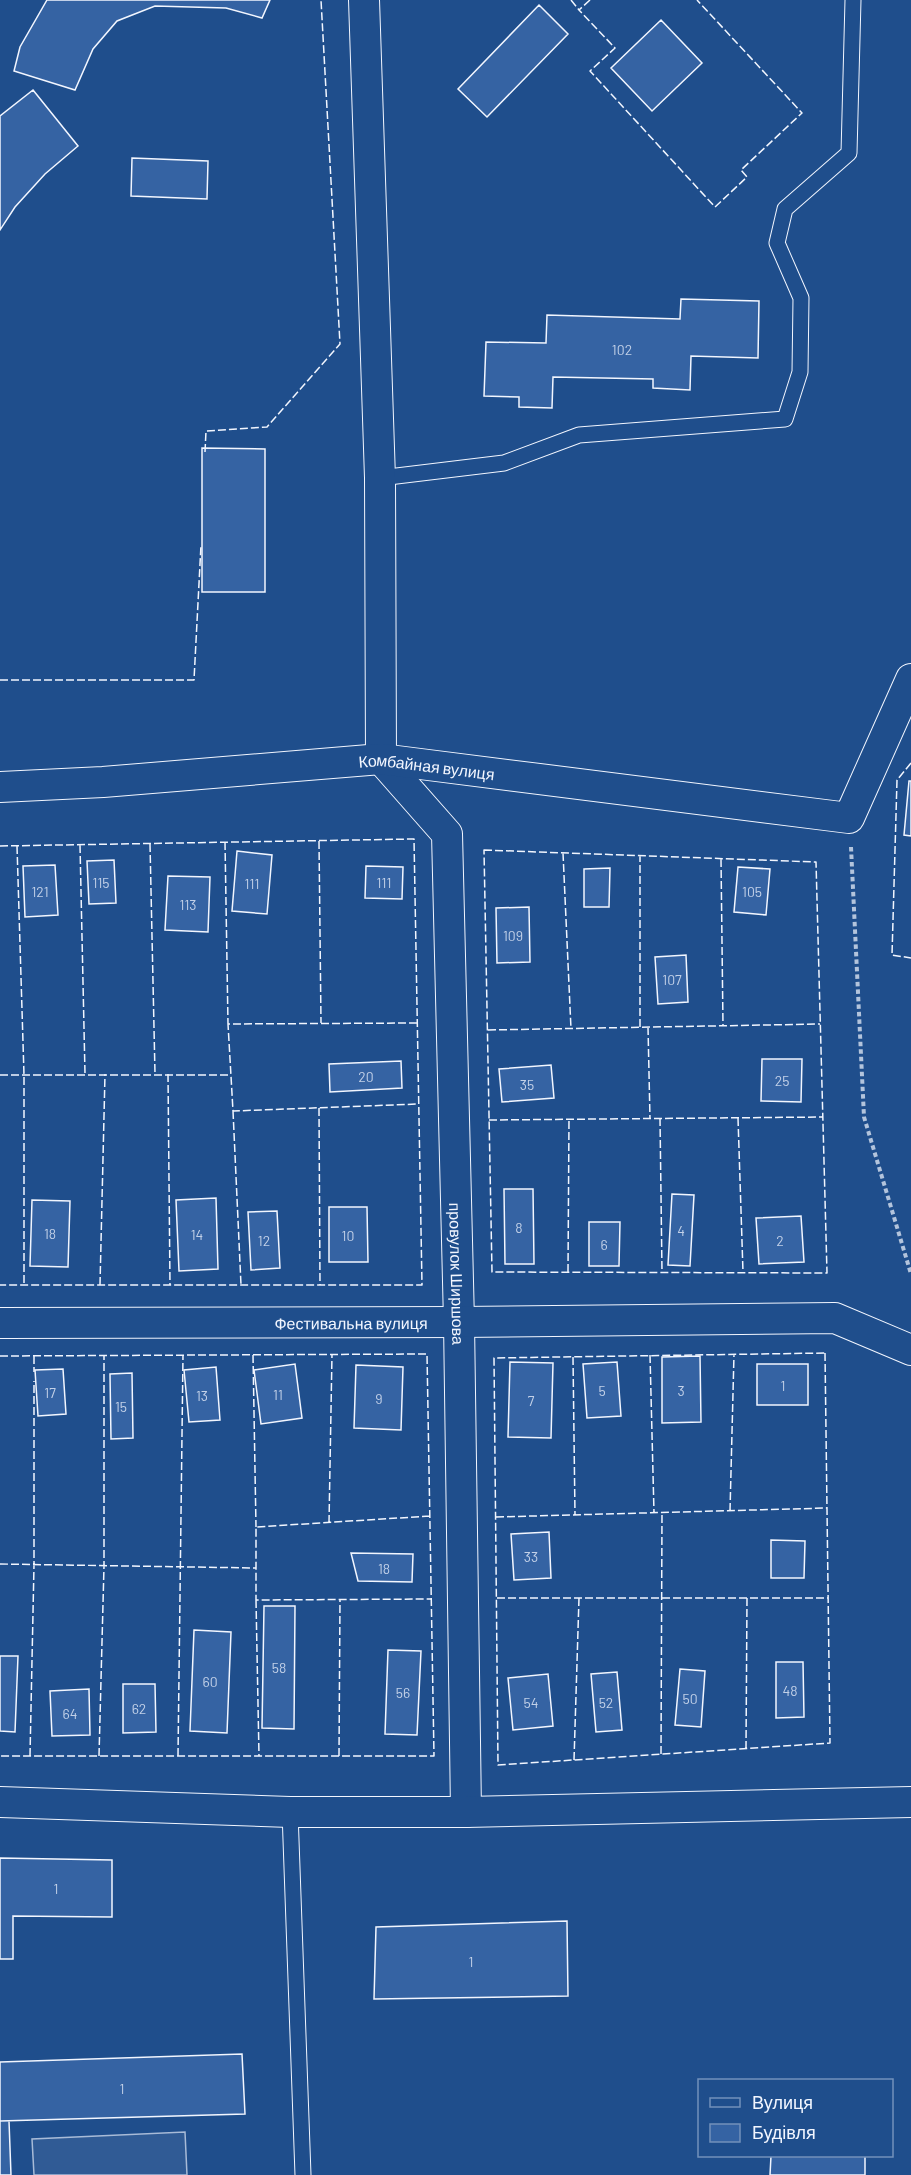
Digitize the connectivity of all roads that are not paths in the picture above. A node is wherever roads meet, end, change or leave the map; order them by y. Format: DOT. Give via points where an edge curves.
graph roads {
  1 [pos="364,0"];
  2 [pos="853,0"];
  3 [pos="380,478"];
  4 [pos="911,679"];
  5 [pos="381,759"];
  6 [pos="0,787"];
  7 [pos="459,1322"];
  8 [pos="0,1323"];
  9 [pos="911,1350"];
  10 [pos="0,1802"];
  11 [pos="911,1802"];
  12 [pos="290,1812"];
  13 [pos="466,1812"];
  14 [pos="303,2175"];
  1 -- 3 [label="street"];
  2 -- 3 [label="lane" via="849,153 785,209 777,243 801,298 800,372 785,419 579,435 504,463"];
  3 -- 5 [label="street"];
  4 -- 5 [label="street, Комбайная вулиця" via="849,818"];
  5 -- 6 [label="street, Комбайная вулиця"];
  5 -- 7 [label="street, провулок Ширшова" via="447,834"];
  7 -- 8 [label="street, Фестивальна вулиця"];
  7 -- 9 [label="street, Фестивальна вулиця" via="835,1318"];
  7 -- 13 [label="street, провулок Ширшова"];
  10 -- 12 [label="street"];
  11 -- 13 [label="street"];
  12 -- 13 [label="street"];
  12 -- 14 [label="lane"];
}
